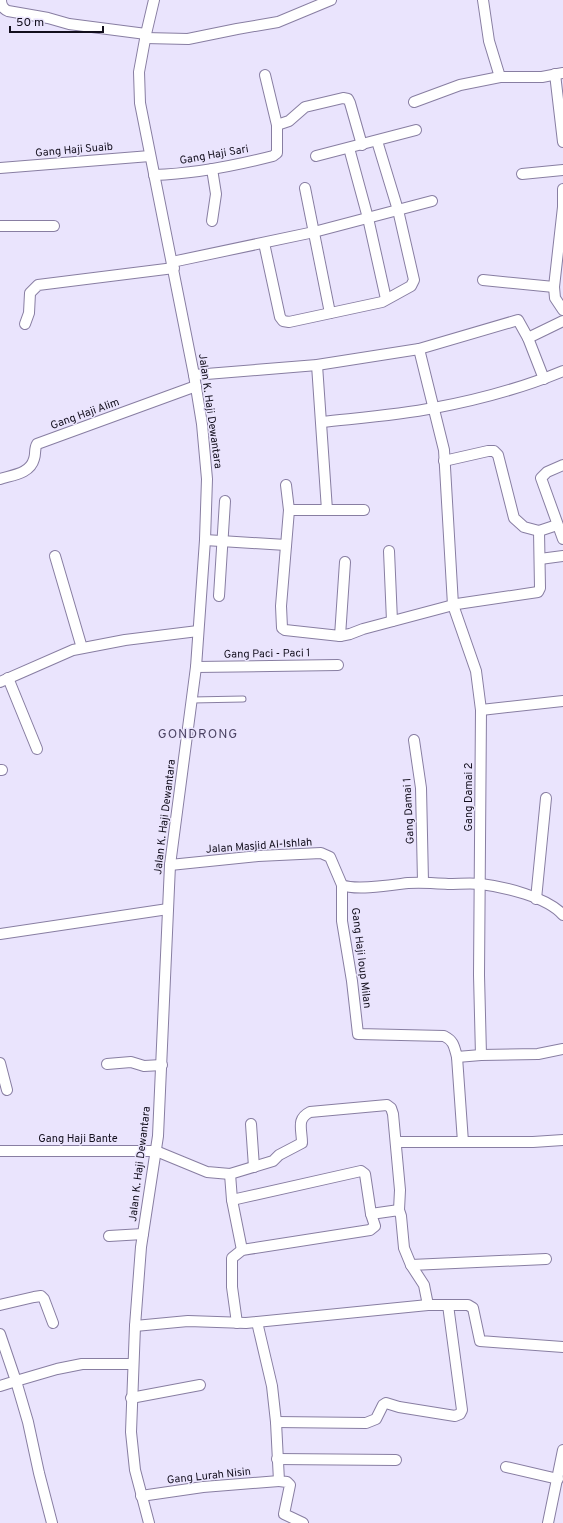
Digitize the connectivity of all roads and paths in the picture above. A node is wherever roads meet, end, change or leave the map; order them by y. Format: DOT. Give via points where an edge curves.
graph roads {
  1 [pos="154,0"];
  2 [pos="331,0"];
  3 [pos="483,0"];
  4 [pos="1,2"];
  5 [pos="145,36"];
  6 [pos="559,73"];
  7 [pos="265,75"];
  8 [pos="500,77"];
  9 [pos="414,102"];
  10 [pos="277,125"];
  11 [pos="416,130"];
  12 [pos="377,141"];
  13 [pos="563,142"];
  14 [pos="362,145"];
  15 [pos="349,148"];
  16 [pos="150,156"];
  17 [pos="316,156"];
  18 [pos="0,168"];
  19 [pos="212,169"];
  20 [pos="563,170"];
  21 [pos="522,174"];
  22 [pos="154,176"];
  23 [pos="305,188"];
  24 [pos="563,189"];
  25 [pos="432,201"];
  26 [pos="398,210"];
  27 [pos="368,218"];
  28 [pos="212,221"];
  29 [pos="0,226"];
  30 [pos="54,226"];
  31 [pos="314,232"];
  32 [pos="264,243"];
  33 [pos="173,265"];
  34 [pos="483,280"];
  35 [pos="554,287"];
  36 [pos="386,299"];
  37 [pos="563,310"];
  38 [pos="330,313"];
  39 [pos="563,321"];
  40 [pos="24,324"];
  41 [pos="528,338"];
  42 [pos="419,349"];
  43 [pos="317,365"];
  44 [pos="563,371"];
  45 [pos="544,379"];
  46 [pos="195,380"];
  47 [pos="433,408"];
  48 [pos="322,422"];
  49 [pos="444,461"];
  50 [pos="563,465"];
  51 [pos="0,479"];
  52 [pos="286,485"];
  53 [pos="225,501"];
  54 [pos="289,510"];
  55 [pos="327,510"];
  56 [pos="364,510"];
  57 [pos="557,525"];
  58 [pos="539,532"];
  59 [pos="563,538"];
  60 [pos="205,540"];
  61 [pos="223,541"];
  62 [pos="286,545"];
  63 [pos="390,551"];
  64 [pos="55,556"];
  65 [pos="563,556"];
  66 [pos="540,559"];
  67 [pos="344,562"];
  68 [pos="219,596"];
  69 [pos="454,605"];
  70 [pos="392,621"];
  71 [pos="198,631"];
  72 [pos="340,636"];
  73 [pos="82,648"];
  74 [pos="338,665"];
  75 [pos="196,666"];
  76 [pos="4,680"];
  77 [pos="243,699"];
  78 [pos="192,700"];
  79 [pos="563,702"];
  80 [pos="481,710"];
  81 [pos="414,740"];
  82 [pos="37,749"];
  83 [pos="546,798"];
  84 [pos="170,865"];
  85 [pos="423,882"];
  86 [pos="481,884"];
  87 [pos="342,885"];
  88 [pos="536,899"];
  89 [pos="168,910"];
  90 [pos="563,915"];
  91 [pos="0,934"];
  92 [pos="563,1049"];
  93 [pos="481,1055"];
  94 [pos="457,1057"];
  95 [pos="0,1063"];
  96 [pos="107,1064"];
  97 [pos="162,1065"];
  98 [pos="2,1075"];
  99 [pos="6,1090"];
  100 [pos="251,1124"];
  101 [pos="563,1140"];
  102 [pos="396,1142"];
  103 [pos="463,1142"];
  104 [pos="0,1151"];
  105 [pos="156,1151"];
  106 [pos="254,1167"];
  107 [pos="230,1174"];
  108 [pos="232,1200"];
  109 [pos="399,1210"];
  110 [pos="371,1214"];
  111 [pos="143,1234"];
  112 [pos="109,1236"];
  113 [pos="242,1250"];
  114 [pos="546,1260"];
  115 [pos="411,1265"];
  116 [pos="0,1305"];
  117 [pos="428,1305"];
  118 [pos="448,1305"];
  119 [pos="257,1322"];
  120 [pos="53,1323"];
  121 [pos="237,1323"];
  122 [pos="135,1326"];
  123 [pos="0,1334"];
  124 [pos="563,1347"];
  125 [pos="133,1364"];
  126 [pos="16,1381"];
  127 [pos="200,1385"];
  128 [pos="0,1386"];
  129 [pos="131,1398"];
  130 [pos="276,1422"];
  131 [pos="563,1450"];
  132 [pos="277,1459"];
  133 [pos="396,1460"];
  134 [pos="506,1467"];
  135 [pos="562,1468"];
  136 [pos="558,1479"];
  137 [pos="279,1481"];
  138 [pos="141,1496"];
  139 [pos="52,1523"];
  140 [pos="148,1523"];
  141 [pos="303,1523"];
  142 [pos="548,1523"];
  1 -- 5 [label="street, Jalan K. Haji Dewantara"];
  2 -- 5 [label="street" via="278,22 188,39"];
  3 -- 8 [label="street" via="489,40"];
  4 -- 5 [label="street" via="8,11"];
  5 -- 16 [label="street, Jalan K. Haji Dewantara" via="139,72 140,104"];
  6 -- 8 [label="street" via="542,77"];
  6 -- 13 [label="street"];
  7 -- 10 [label="street"];
  8 -- 9 [label="street" via="460,85"];
  10 -- 14 [label="street" via="289,121 305,108 343,98 348,99"];
  10 -- 19 [label="street, Gang Haji Sari" via="277,154 236,166"];
  11 -- 12 [label="street"];
  12 -- 14 [label="street"];
  12 -- 26 [label="street"];
  14 -- 15 [label="street"];
  15 -- 17 [label="street"];
  15 -- 27 [label="street"];
  16 -- 18 [label="street, Gang Haji Suaib"];
  16 -- 22 [label="street, Jalan K. Haji Dewantara"];
  19 -- 22 [label="street, Gang Haji Sari"];
  19 -- 28 [label="street" via="216,194"];
  20 -- 21 [label="street"];
  22 -- 33 [label="street, Jalan K. Haji Dewantara"];
  23 -- 31 [label="street"];
  24 -- 35 [label="street"];
  25 -- 26 [label="street"];
  26 -- 27 [label="street"];
  26 -- 36 [label="street" via="414,280 411,286"];
  27 -- 31 [label="street"];
  27 -- 36 [label="street"];
  29 -- 30 [label="street"];
  31 -- 32 [label="street"];
  31 -- 38 [label="street"];
  32 -- 33 [label="street"];
  32 -- 38 [label="street" via="283,321"];
  33 -- 40 [label="street" via="38,285 30,293 29,313"];
  33 -- 46 [label="street, Jalan K. Haji Dewantara"];
  34 -- 35 [label="street"];
  35 -- 37 [label="street" via="555,298"];
  36 -- 38 [label="street"];
  39 -- 41 [label="street"];
  41 -- 42 [label="street" via="520,322 516,320"];
  41 -- 45 [label="street"];
  42 -- 43 [label="street"];
  42 -- 47 [label="street, Gang Damai 2"];
  43 -- 46 [label="street"];
  43 -- 48 [label="street"];
  44 -- 45 [label="street"];
  45 -- 47 [label="street" via="487,396"];
  46 -- 51 [label="street, Gang Haji Alim" via="37,444 30,468"];
  46 -- 60 [label="street, Jalan K. Haji Dewantara" via="207,479"];
  47 -- 48 [label="street"];
  47 -- 49 [label="street, Gang Damai 2" via="444,450"];
  48 -- 55 [label="street"];
  49 -- 58 [label="street" via="494,451 498,455 514,518 524,527"];
  49 -- 69 [label="street, Gang Damai 2"];
  50 -- 57 [label="street" via="547,472 541,478"];
  52 -- 54 [label="street"];
  53 -- 61 [label="street"];
  54 -- 55 [label="street"];
  54 -- 62 [label="street"];
  55 -- 56 [label="street"];
  57 -- 58 [label="street"];
  57 -- 59 [label="street"];
  58 -- 66 [label="street"];
  60 -- 61 [label="street"];
  60 -- 71 [label="street, Jalan K. Haji Dewantara"];
  61 -- 62 [label="street"];
  61 -- 68 [label="street"];
  62 -- 72 [label="street" via="281,606 282,628"];
  63 -- 70 [label="street"];
  64 -- 73 [label="street"];
  65 -- 66 [label="street"];
  66 -- 69 [label="street" via="538,592"];
  67 -- 72 [label="street"];
  69 -- 70 [label="street"];
  69 -- 80 [label="street, Gang Damai 2" via="476,671"];
  70 -- 72 [label="street"];
  71 -- 73 [label="street"];
  71 -- 75 [label="street, Jalan K. Haji Dewantara"];
  73 -- 76 [label="street"];
  74 -- 75 [label="street, Gang Paci - Paci 1"];
  75 -- 78 [label="street, Jalan K. Haji Dewantara"];
  76 -- 82 [label="street"];
  77 -- 78 [label="lane"];
  78 -- 84 [label="street, Jalan K. Haji Dewantara"];
  79 -- 80 [label="street"];
  80 -- 86 [label="street, Gang Damai 2"];
  81 -- 85 [label="street, Gang Damai 1" via="421,788"];
  83 -- 88 [label="street"];
  84 -- 87 [label="street, Jalan Masjid Al-Ishlah" via="258,856 322,853 330,857"];
  84 -- 89 [label="street, Jalan K. Haji Dewantara"];
  85 -- 86 [label="street"];
  85 -- 87 [label="street" via="361,888"];
  86 -- 88 [label="street"];
  86 -- 93 [label="street, Gang Damai 2"];
  87 -- 94 [label="street, Gang Haji Ioup Milan" via="342,921 358,1034 444,1036 454,1044"];
  88 -- 90 [label="street" via="559,910"];
  89 -- 91 [label="street"];
  89 -- 97 [label="street, Jalan K. Haji Dewantara"];
  92 -- 93 [label="street" via="538,1054"];
  93 -- 94 [label="street"];
  94 -- 103 [label="street"];
  95 -- 98 [label="street"];
  96 -- 97 [label="street" via="131,1062 144,1066"];
  97 -- 105 [label="street, Jalan K. Haji Dewantara"];
  98 -- 99 [label="street"];
  100 -- 106 [label="street"];
  101 -- 103 [label="street"];
  102 -- 103 [label="street"];
  102 -- 106 [label="street" via="393,1114 391,1108 386,1105 310,1112 301,1119 302,1143 279,1155 273,1162"];
  102 -- 109 [label="street"];
  104 -- 105 [label="street, Gang Haji Bante"];
  105 -- 107 [label="street" via="207,1172"];
  105 -- 111 [label="street, Jalan K. Haji Dewantara"];
  106 -- 107 [label="street"];
  107 -- 108 [label="street"];
  108 -- 110 [label="street" via="361,1171 365,1174"];
  108 -- 113 [label="street"];
  109 -- 110 [label="street"];
  109 -- 115 [label="street" via="404,1248"];
  110 -- 113 [label="street" via="375,1226 370,1230"];
  111 -- 112 [label="street"];
  111 -- 122 [label="street, Jalan K. Haji Dewantara"];
  113 -- 121 [label="street" via="232,1258 232,1287"];
  114 -- 115 [label="street"];
  115 -- 117 [label="street" via="424,1285"];
  116 -- 120 [label="street" via="41,1296"];
  117 -- 118 [label="street"];
  117 -- 119 [label="street"];
  118 -- 124 [label="street" via="468,1305 473,1308 478,1338 482,1342"];
  118 -- 130 [label="street" via="462,1410 460,1414 386,1403 376,1419 366,1423"];
  119 -- 121 [label="street"];
  119 -- 130 [label="street" via="272,1386"];
  121 -- 122 [label="street" via="188,1321"];
  122 -- 125 [label="street, Jalan K. Haji Dewantara"];
  123 -- 126 [label="street"];
  125 -- 126 [label="street" via="82,1364"];
  125 -- 129 [label="street, Jalan K. Haji Dewantara"];
  126 -- 128 [label="street"];
  126 -- 139 [label="street"];
  127 -- 129 [label="street"];
  129 -- 138 [label="street, Jalan K. Haji Dewantara" via="132,1451"];
  130 -- 132 [label="street"];
  131 -- 135 [label="street"];
  132 -- 133 [label="street"];
  132 -- 137 [label="street"];
  134 -- 136 [label="street"];
  135 -- 136 [label="street"];
  136 -- 142 [label="street"];
  137 -- 138 [label="street, Gang Lurah Nisin" via="203,1487"];
  137 -- 141 [label="street" via="290,1484 284,1514"];
  138 -- 140 [label="street, Jalan K. Haji Dewantara"];
}
